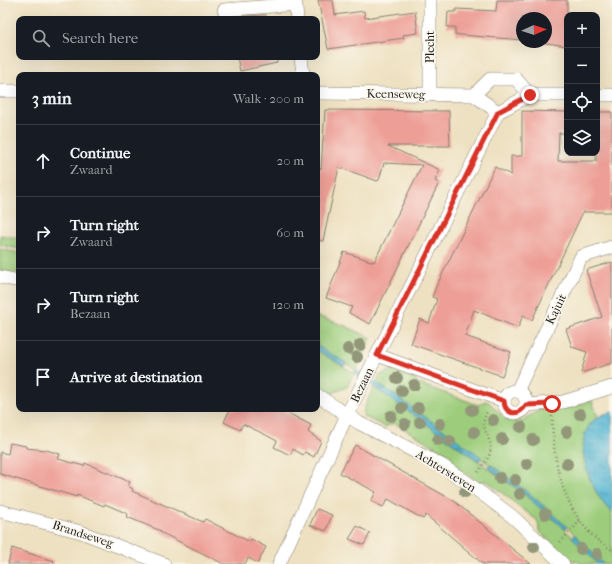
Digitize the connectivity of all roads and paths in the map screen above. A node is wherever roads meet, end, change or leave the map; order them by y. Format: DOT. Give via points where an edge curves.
graph roads {
  1 [pos="430,0"];
  2 [pos="295,2"];
  3 [pos="224,10"];
  4 [pos="297,16"];
  5 [pos="301,60"];
  6 [pos="303,72"];
  7 [pos="0,91"];
  8 [pos="16,91"];
  9 [pos="320,93"];
  10 [pos="430,95"];
  11 [pos="474,95"];
  12 [pos="530,95"];
  13 [pos="564,95"];
  14 [pos="600,95"];
  15 [pos="612,95"];
  16 [pos="498,112"];
  17 [pos="612,247"];
  18 [pos="0,277"];
  19 [pos="16,280"];
  20 [pos="377,355"];
  21 [pos="612,387"];
  22 [pos="517,391"];
  23 [pos="320,397"];
  24 [pos="499,400"];
  25 [pos="552,404"];
  26 [pos="526,405"];
  27 [pos="348,415"];
  28 [pos="469,484"];
  29 [pos="0,511"];
  30 [pos="580,521"];
  31 [pos="612,550"];
  32 [pos="550,552"];
  33 [pos="164,564"];
  34 [pos="279,564"];
  35 [pos="563,564"];
  1 -- 10 [label="street, Plecht"];
  2 -- 3 [label="street"];
  2 -- 4 [label="street"];
  5 -- 6 [label="street"];
  7 -- 8 [label="street"];
  9 -- 10 [label="street, Keenseweg"];
  10 -- 11 [label="street, Keenseweg"];
  11 -- 12 [label="street" via="490,79 516,79"];
  11 -- 16 [label="street"];
  12 -- 13 [label="street"];
  12 -- 16 [label="street"];
  14 -- 15 [label="street"];
  16 -- 20 [label="street, Bezaan"];
  17 -- 22 [label="street, Kajuit" via="581,257"];
  18 -- 19 [label="street"];
  20 -- 24 [label="street"];
  20 -- 27 [label="street, Bezaan"];
  21 -- 25 [label="street"];
  22 -- 24 [label="street" via="512,391"];
  22 -- 26 [label="street" via="524,395"];
  23 -- 27 [label="street, Achtersteven"];
  24 -- 26 [label="street" via="511,413 517,414"];
  24 -- 28 [label="path" via="484,415 483,422 491,448 489,455"];
  25 -- 26 [label="street"];
  25 -- 30 [label="path" via="556,464 568,502"];
  27 -- 28 [label="street, Achtersteven" via="441,465"];
  27 -- 34 [label="street, Bezaan"];
  28 -- 32 [label="street, Achtersteven" via="513,517"];
  29 -- 33 [label="street, Brandseweg" via="81,532"];
  30 -- 31 [label="path" via="592,535"];
  30 -- 32 [label="path"];
  32 -- 35 [label="street, Achtersteven"];
}
